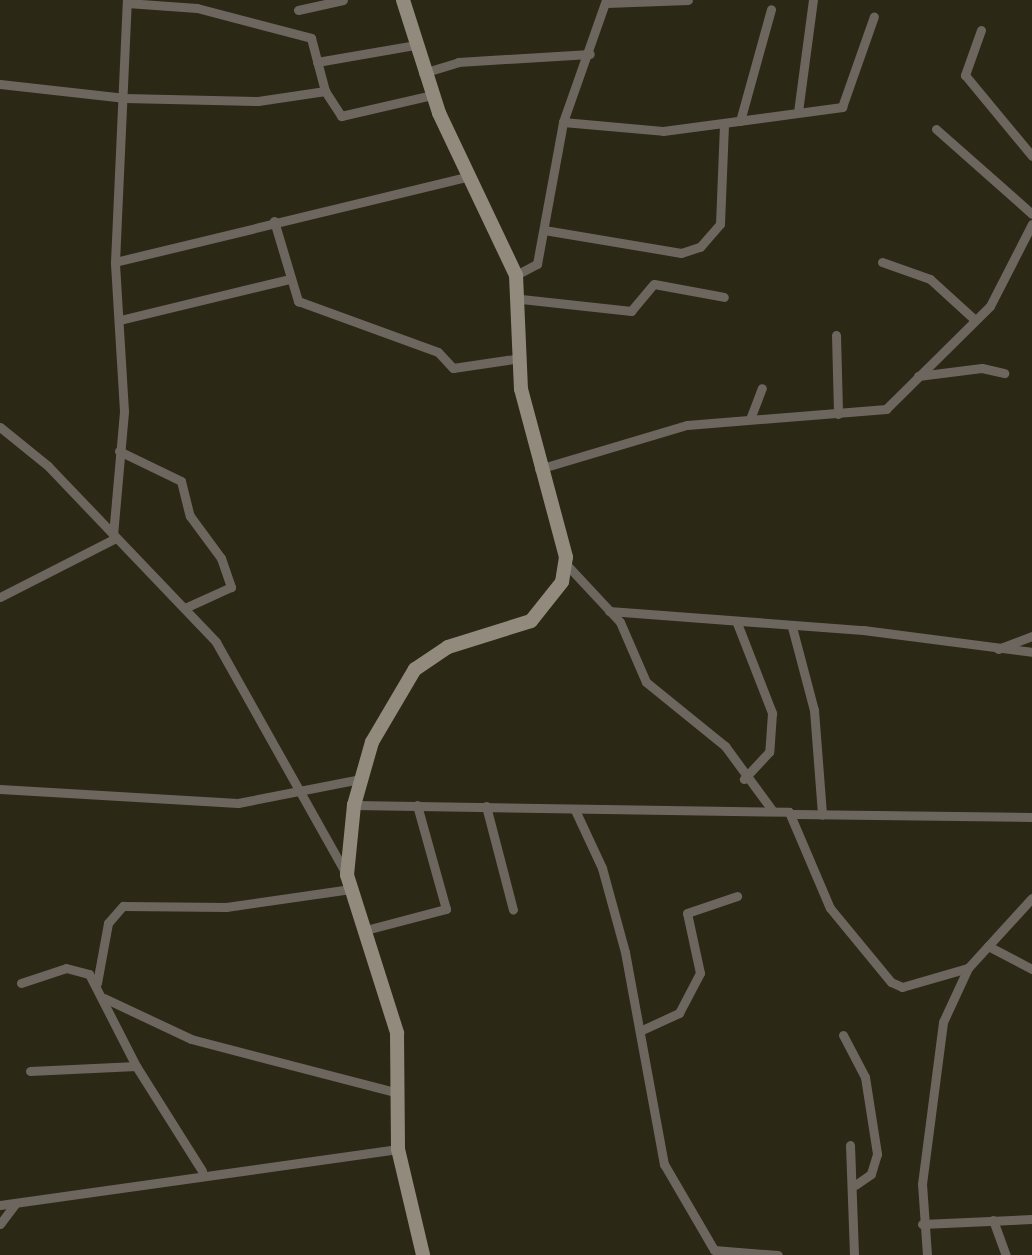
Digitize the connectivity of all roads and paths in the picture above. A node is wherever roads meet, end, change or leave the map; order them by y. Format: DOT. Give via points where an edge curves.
graph roads {
  1 [pos="343,0"];
  2 [pos="403,0"];
  3 [pos="688,0"];
  4 [pos="813,0"];
  5 [pos="127,2"];
  6 [pos="606,2"];
  7 [pos="771,9"];
  8 [pos="298,10"];
  9 [pos="874,16"];
  10 [pos="981,30"];
  11 [pos="415,45"];
  12 [pos="590,54"];
  13 [pos="317,62"];
  14 [pos="423,73"];
  15 [pos="0,84"];
  16 [pos="325,91"];
  17 [pos="432,95"];
  18 [pos="125,98"];
  19 [pos="798,112"];
  20 [pos="740,121"];
  21 [pos="563,122"];
  22 [pos="724,125"];
  23 [pos="936,129"];
  24 [pos="1032,156"];
  25 [pos="470,176"];
  26 [pos="1032,214"];
  27 [pos="274,221"];
  28 [pos="1032,224"];
  29 [pos="544,230"];
  30 [pos="115,262"];
  31 [pos="882,262"];
  32 [pos="516,275"];
  33 [pos="289,279"];
  34 [pos="724,297"];
  35 [pos="521,299"];
  36 [pos="120,320"];
  37 [pos="975,320"];
  38 [pos="836,335"];
  39 [pos="521,358"];
  40 [pos="1004,373"];
  41 [pos="918,376"];
  42 [pos="762,388"];
  43 [pos="838,414"];
  44 [pos="750,419"];
  45 [pos="0,427"];
  46 [pos="119,451"];
  47 [pos="539,469"];
  48 [pos="115,536"];
  49 [pos="566,564"];
  50 [pos="0,597"];
  51 [pos="187,607"];
  52 [pos="609,611"];
  53 [pos="737,623"];
  54 [pos="792,627"];
  55 [pos="1032,636"];
  56 [pos="994,651"];
  57 [pos="1032,652"];
  58 [pos="360,779"];
  59 [pos="744,779"];
  60 [pos="0,789"];
  61 [pos="301,797"];
  62 [pos="354,805"];
  63 [pos="417,805"];
  64 [pos="486,806"];
  65 [pos="575,810"];
  66 [pos="772,810"];
  67 [pos="794,814"];
  68 [pos="822,815"];
  69 [pos="1032,817"];
  70 [pos="349,882"];
  71 [pos="737,896"];
  72 [pos="1032,898"];
  73 [pos="513,910"];
  74 [pos="362,931"];
  75 [pos="988,946"];
  76 [pos="968,968"];
  77 [pos="1032,969"];
  78 [pos="21,983"];
  79 [pos="97,983"];
  80 [pos="104,998"];
  81 [pos="642,1030"];
  82 [pos="843,1035"];
  83 [pos="136,1066"];
  84 [pos="30,1071"];
  85 [pos="398,1093"];
  86 [pos="850,1145"];
  87 [pos="398,1149"];
  88 [pos="202,1171"];
  89 [pos="855,1185"];
  90 [pos="15,1204"];
  91 [pos="0,1205"];
  92 [pos="1032,1219"];
  93 [pos="993,1220"];
  94 [pos="0,1224"];
  95 [pos="922,1224"];
  96 [pos="423,1255"];
  97 [pos="778,1255"];
  98 [pos="854,1255"];
  99 [pos="927,1255"];
  100 [pos="1006,1255"];
  1 -- 8 [label="street"];
  2 -- 11 [label="street"];
  3 -- 6 [label="street"];
  4 -- 19 [label="street"];
  5 -- 13 [label="street" via="197,8 311,38"];
  5 -- 18 [label="street"];
  6 -- 12 [label="street"];
  7 -- 20 [label="street"];
  9 -- 19 [label="street" via="842,107"];
  10 -- 24 [label="street" via="965,75"];
  11 -- 13 [label="street"];
  11 -- 14 [label="street"];
  12 -- 14 [label="street" via="458,62"];
  12 -- 21 [label="street"];
  13 -- 16 [label="street"];
  14 -- 17 [label="street"];
  15 -- 18 [label="street"];
  16 -- 17 [label="street" via="337,113 350,118"];
  16 -- 18 [label="street" via="258,101"];
  17 -- 25 [label="street"];
  18 -- 30 [label="street"];
  19 -- 20 [label="street"];
  20 -- 22 [label="street"];
  21 -- 22 [label="street" via="663,131"];
  21 -- 29 [label="street"];
  22 -- 29 [label="street" via="720,224 700,247 681,253"];
  23 -- 26 [label="street"];
  25 -- 27 [label="street"];
  25 -- 32 [label="street"];
  27 -- 30 [label="street"];
  27 -- 33 [label="street" via="283,233"];
  28 -- 37 [label="street" via="1002,289"];
  29 -- 32 [label="street" via="537,264"];
  30 -- 36 [label="street"];
  31 -- 37 [label="street" via="930,279"];
  32 -- 35 [label="street"];
  33 -- 36 [label="street"];
  33 -- 39 [label="street" via="298,301 438,352 453,368"];
  34 -- 35 [label="street" via="654,284 631,311"];
  35 -- 39 [label="street"];
  36 -- 46 [label="street"];
  37 -- 41 [label="street"];
  38 -- 43 [label="street"];
  39 -- 47 [label="street"];
  40 -- 41 [label="street" via="982,368"];
  41 -- 43 [label="street" via="886,409"];
  42 -- 44 [label="street"];
  43 -- 44 [label="street"];
  44 -- 47 [label="street" via="687,425"];
  45 -- 48 [label="street"];
  46 -- 48 [label="street"];
  46 -- 51 [label="street" via="181,481 190,516 221,558 231,587"];
  47 -- 49 [label="street"];
  48 -- 50 [label="street"];
  48 -- 51 [label="street"];
  49 -- 52 [label="street"];
  49 -- 58 [label="street" via="552,600 531,621 448,647 415,669 387,709"];
  51 -- 61 [label="street" via="252,695"];
  52 -- 53 [label="street"];
  52 -- 59 [label="street" via="646,682 725,746"];
  53 -- 54 [label="street"];
  53 -- 59 [label="street" via="772,713 769,752"];
  54 -- 56 [label="street" via="863,630"];
  54 -- 68 [label="street" via="814,710"];
  55 -- 56 [label="street"];
  56 -- 57 [label="street"];
  58 -- 61 [label="street"];
  58 -- 62 [label="street"];
  59 -- 66 [label="street"];
  60 -- 61 [label="street" via="238,803"];
  61 -- 70 [label="street"];
  62 -- 63 [label="street"];
  62 -- 70 [label="street"];
  63 -- 64 [label="street"];
  63 -- 74 [label="street" via="446,909"];
  64 -- 65 [label="street"];
  64 -- 73 [label="street"];
  65 -- 66 [label="street"];
  65 -- 81 [label="street" via="602,868"];
  66 -- 67 [label="street"];
  67 -- 68 [label="street"];
  67 -- 76 [label="street" via="830,908 891,982 902,987"];
  68 -- 69 [label="street"];
  70 -- 74 [label="street"];
  70 -- 79 [label="street" via="226,907 123,906 108,923"];
  71 -- 81 [label="street" via="687,913 700,973 679,1013"];
  72 -- 75 [label="street"];
  74 -- 85 [label="street" via="397,1033"];
  75 -- 76 [label="street"];
  75 -- 77 [label="street"];
  76 -- 95 [label="street" via="943,1022"];
  78 -- 79 [label="street" via="66,968"];
  79 -- 80 [label="street"];
  80 -- 83 [label="street"];
  80 -- 85 [label="street" via="191,1039"];
  81 -- 97 [label="street" via="660,1153 711,1247"];
  82 -- 89 [label="street" via="865,1077 877,1154 871,1174"];
  83 -- 84 [label="street"];
  83 -- 88 [label="street"];
  85 -- 87 [label="street"];
  86 -- 89 [label="street"];
  87 -- 88 [label="street"];
  87 -- 96 [label="street"];
  88 -- 90 [label="street"];
  89 -- 98 [label="street"];
  90 -- 91 [label="street"];
  90 -- 94 [label="street"];
  92 -- 93 [label="street"];
  93 -- 95 [label="street"];
  93 -- 100 [label="street"];
  95 -- 99 [label="street"];
}
